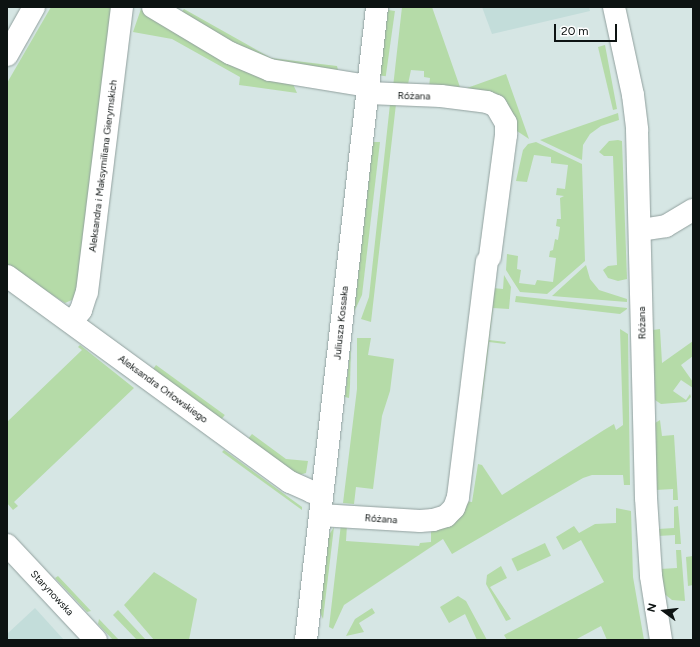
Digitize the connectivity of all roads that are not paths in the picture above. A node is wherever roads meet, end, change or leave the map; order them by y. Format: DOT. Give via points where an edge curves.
graph roads {
  1 [pos="34,7"];
  2 [pos="122,7"];
  3 [pos="152,7"];
  4 [pos="377,7"];
  5 [pos="614,7"];
  6 [pos="7,55"];
  7 [pos="368,90"];
  8 [pos="693,210"];
  9 [pos="641,230"];
  10 [pos="7,276"];
  11 [pos="72,322"];
  12 [pos="322,494"];
  13 [pos="320,515"];
  14 [pos="7,545"];
  15 [pos="96,640"];
  16 [pos="306,640"];
  17 [pos="661,640"];
  1 -- 6 [label="street"];
  2 -- 11 [label="street, Aleksandra i Maksymiliana Gierymskich" via="87,292 81,310"];
  3 -- 7 [label="street, Różana" via="230,54 270,70"];
  4 -- 7 [label="street, Juliusza Kossaka"];
  5 -- 9 [label="street, Różana" via="633,95"];
  7 -- 12 [label="street, Juliusza Kossaka"];
  7 -- 13 [label="street, Różana" via="397,96 441,96 487,102 496,106 501,113 506,123 506,135 458,497 454,508 446,516 420,521"];
  8 -- 9 [label="street" via="666,226"];
  9 -- 17 [label="street, Różana" via="646,498 651,576"];
  10 -- 11 [label="street, Aleksandra Orłowskiego"];
  11 -- 12 [label="street, Aleksandra Orłowskiego" via="290,482"];
  12 -- 13 [label="street, Juliusza Kossaka"];
  13 -- 16 [label="street, Juliusza Kossaka"];
  14 -- 15 [label="street, Starynowska"];
}
